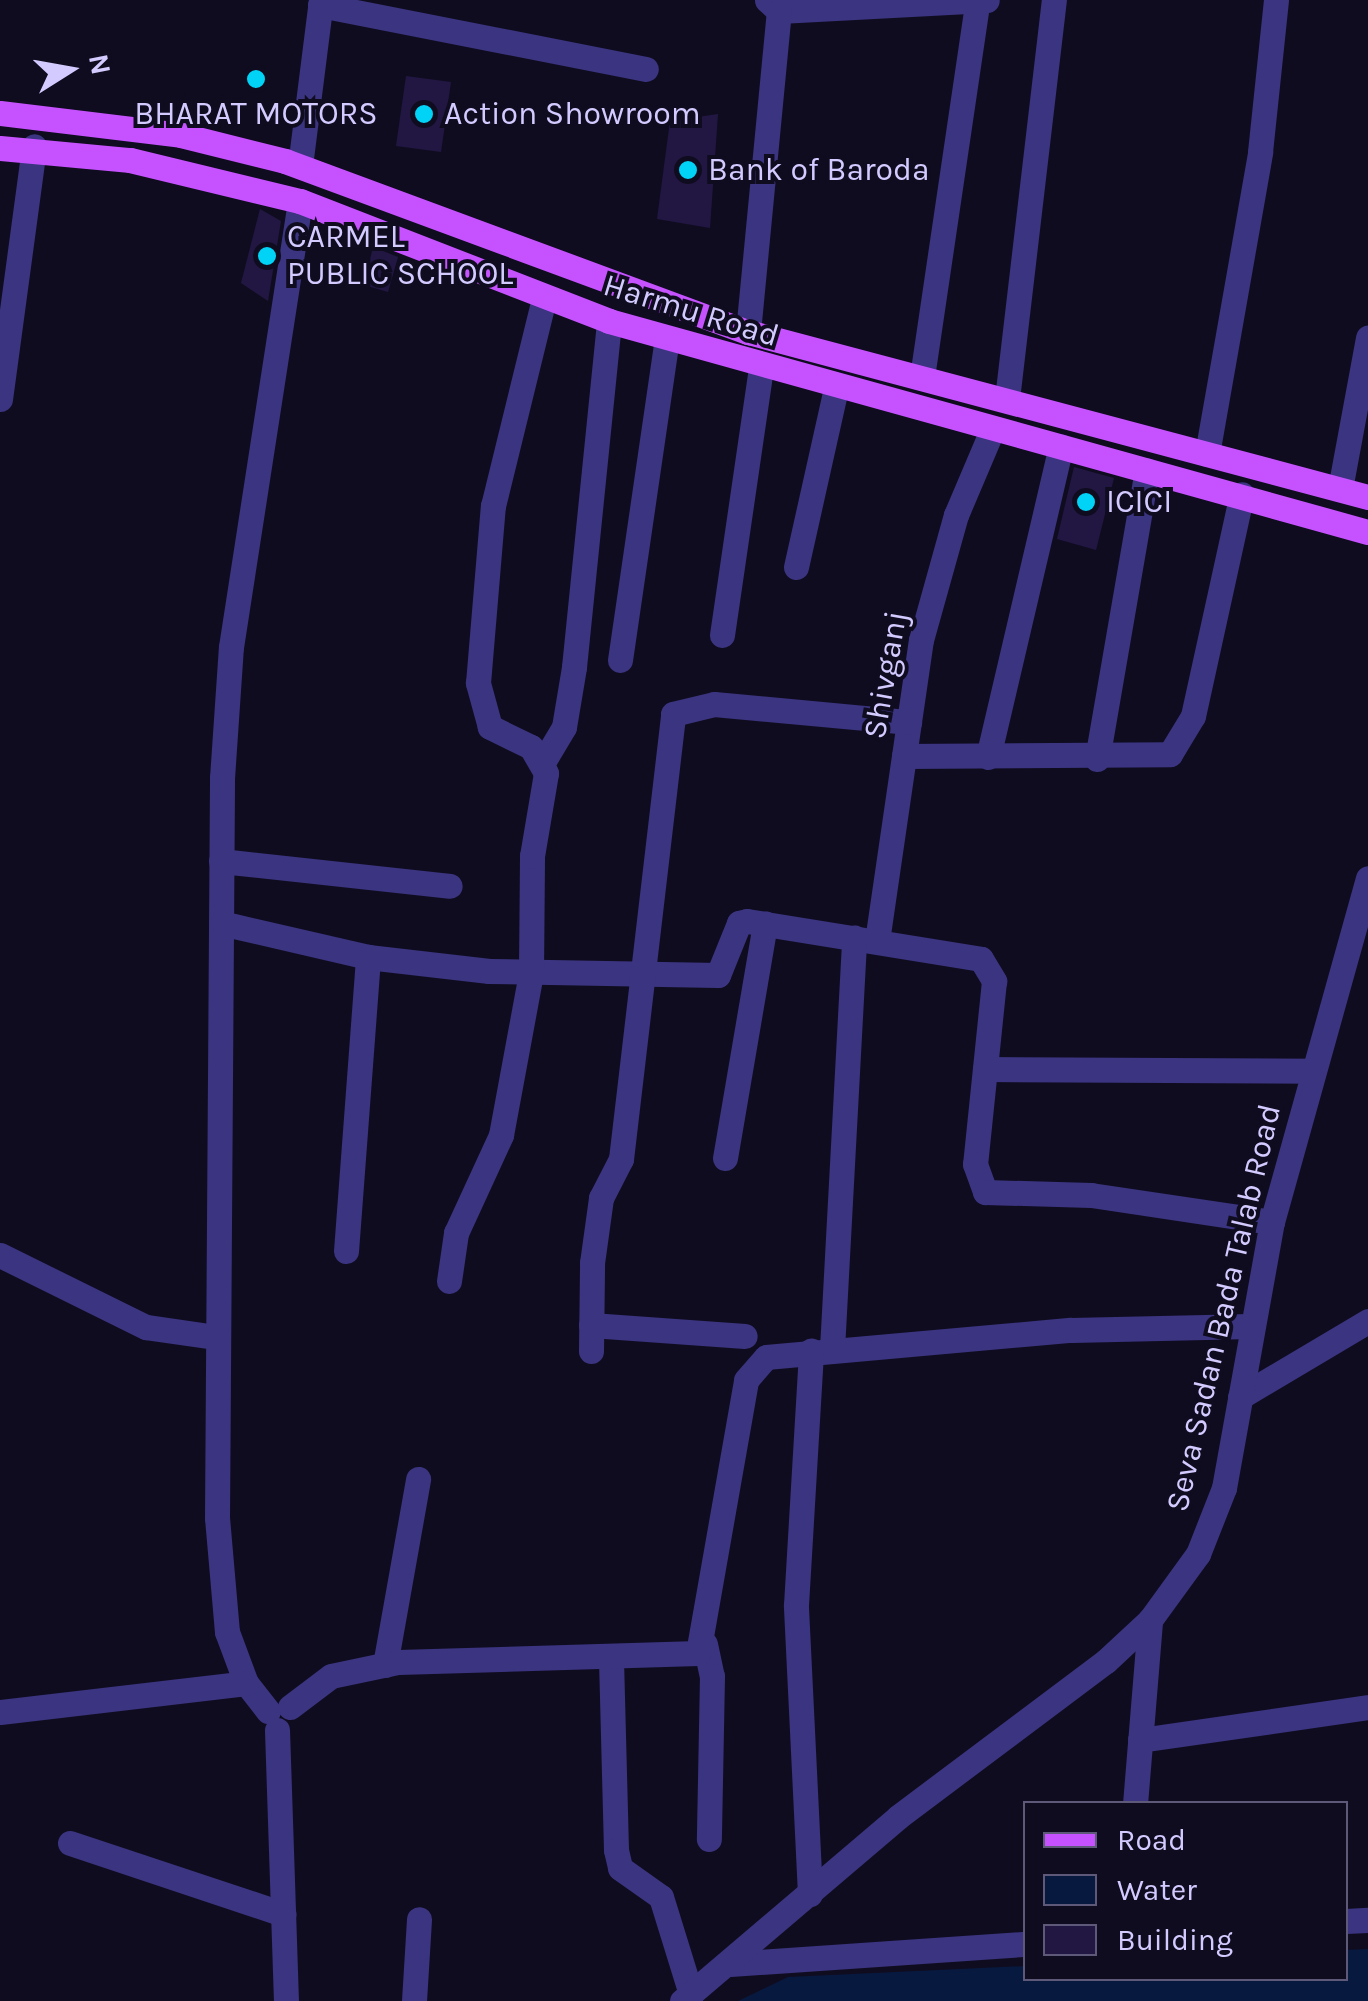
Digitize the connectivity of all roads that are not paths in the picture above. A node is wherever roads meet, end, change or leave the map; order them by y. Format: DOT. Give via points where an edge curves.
graph roads {
  1 [pos="986,0"];
  2 [pos="1054,0"];
  3 [pos="1276,0"];
  4 [pos="978,1"];
  5 [pos="320,3"];
  6 [pos="773,5"];
  7 [pos="646,69"];
  8 [pos="0,113"];
  9 [pos="34,146"];
  10 [pos="0,148"];
  11 [pos="300,166"];
  12 [pos="300,200"];
  13 [pos="544,299"];
  14 [pos="610,321"];
  15 [pos="748,332"];
  16 [pos="667,338"];
  17 [pos="1368,338"];
  18 [pos="760,367"];
  19 [pos="922,377"];
  20 [pos="836,388"];
  21 [pos="0,399"];
  22 [pos="1007,399"];
  23 [pos="992,430"];
  24 [pos="1061,446"];
  25 [pos="1208,454"];
  26 [pos="1147,470"];
  27 [pos="1340,489"];
  28 [pos="1242,494"];
  29 [pos="1368,497"];
  30 [pos="1368,532"];
  31 [pos="796,567"];
  32 [pos="722,635"];
  33 [pos="620,660"];
  34 [pos="909,722"];
  35 [pos="904,756"];
  36 [pos="988,757"];
  37 [pos="1096,759"];
  38 [pos="542,764"];
  39 [pos="221,861"];
  40 [pos="1368,878"];
  41 [pos="450,886"];
  42 [pos="765,923"];
  43 [pos="221,924"];
  44 [pos="866,940"];
  45 [pos="368,957"];
  46 [pos="531,973"];
  47 [pos="638,975"];
  48 [pos="986,1069"];
  49 [pos="1313,1071"];
  50 [pos="725,1158"];
  51 [pos="1272,1222"];
  52 [pos="346,1251"];
  53 [pos="0,1254"];
  54 [pos="449,1281"];
  55 [pos="1368,1321"];
  56 [pos="591,1325"];
  57 [pos="1250,1326"];
  58 [pos="744,1336"];
  59 [pos="216,1337"];
  60 [pos="822,1349"];
  61 [pos="591,1351"];
  62 [pos="1240,1397"];
  63 [pos="418,1479"];
  64 [pos="1150,1620"];
  65 [pos="704,1644"];
  66 [pos="610,1659"];
  67 [pos="384,1665"];
  68 [pos="246,1684"];
  69 [pos="1368,1707"];
  70 [pos="0,1712"];
  71 [pos="278,1716"];
  72 [pos="1140,1740"];
  73 [pos="1135,1801"];
  74 [pos="709,1839"];
  75 [pos="70,1842"];
  76 [pos="810,1894"];
  77 [pos="283,1914"];
  78 [pos="419,1919"];
  79 [pos="1023,1944"];
  80 [pos="730,1964"];
  81 [pos="686,1998"];
  82 [pos="286,2001"];
  83 [pos="414,2001"];
  1 -- 4 [label="street"];
  2 -- 22 [label="street"];
  3 -- 25 [label="street" via="1260,152"];
  4 -- 6 [label="street"];
  4 -- 19 [label="street"];
  5 -- 7 [label="street"];
  5 -- 11 [label="street"];
  6 -- 15 [label="street"];
  8 -- 11 [label="main road, Harmu Road" via="181,135"];
  9 -- 10 [label="main road, Harmu Road"];
  9 -- 12 [label="main road, Harmu Road"];
  9 -- 21 [label="street"];
  11 -- 15 [label="main road, Harmu Road"];
  12 -- 13 [label="main road, Harmu Road"];
  12 -- 39 [label="street" via="230,647"];
  13 -- 14 [label="main road, Harmu Road"];
  13 -- 38 [label="street" via="492,506 478,682 490,727 531,746"];
  14 -- 16 [label="main road, Harmu Road"];
  14 -- 38 [label="street" via="574,667 564,727"];
  15 -- 19 [label="main road, Harmu Road"];
  16 -- 18 [label="main road, Harmu Road"];
  16 -- 33 [label="street"];
  17 -- 27 [label="street"];
  18 -- 20 [label="main road, Harmu Road"];
  18 -- 32 [label="street"];
  19 -- 22 [label="main road, Harmu Road"];
  20 -- 23 [label="main road, Harmu Road"];
  20 -- 31 [label="street"];
  22 -- 25 [label="main road, Harmu Road"];
  23 -- 24 [label="main road, Harmu Road"];
  23 -- 34 [label="street, Shivganj" via="956,514 921,640"];
  24 -- 26 [label="main road, Harmu Road"];
  24 -- 36 [label="street"];
  25 -- 27 [label="main road, Harmu Road"];
  26 -- 28 [label="main road, Harmu Road"];
  26 -- 37 [label="street"];
  27 -- 29 [label="main road, Harmu Road"];
  28 -- 30 [label="main road, Harmu Road"];
  28 -- 37 [label="street" via="1181,745 1140,760"];
  34 -- 35 [label="street, Shivganj"];
  34 -- 47 [label="street" via="714,704 673,714"];
  35 -- 36 [label="street"];
  35 -- 44 [label="street, Shivganj"];
  36 -- 37 [label="street"];
  38 -- 46 [label="street"];
  39 -- 41 [label="street"];
  39 -- 43 [label="street"];
  40 -- 49 [label="street, Seva Sadan Bada Talab Road"];
  42 -- 44 [label="street"];
  42 -- 47 [label="street" via="739,923 718,975"];
  42 -- 50 [label="street"];
  43 -- 45 [label="street"];
  43 -- 59 [label="street"];
  44 -- 48 [label="street" via="981,959 990,968"];
  44 -- 60 [label="street, Shivganj"];
  45 -- 46 [label="street"];
  45 -- 52 [label="street"];
  46 -- 47 [label="street"];
  46 -- 54 [label="street" via="501,1135 450,1249"];
  47 -- 56 [label="street" via="621,1158 601,1198"];
  48 -- 49 [label="street"];
  48 -- 51 [label="street" via="975,1164 986,1192 1091,1195"];
  49 -- 51 [label="street, Seva Sadan Bada Talab Road"];
  51 -- 57 [label="street, Seva Sadan Bada Talab Road"];
  53 -- 59 [label="street" via="146,1327"];
  55 -- 62 [label="street"];
  56 -- 58 [label="street"];
  56 -- 61 [label="street"];
  57 -- 60 [label="street"];
  57 -- 62 [label="street, Seva Sadan Bada Talab Road"];
  59 -- 68 [label="street" via="220,1582 227,1632"];
  60 -- 65 [label="street" via="766,1356 746,1380"];
  60 -- 76 [label="street, Shivganj" via="796,1605"];
  62 -- 64 [label="street, Seva Sadan Bada Talab Road" via="1224,1488 1198,1554"];
  63 -- 67 [label="street"];
  64 -- 72 [label="street"];
  64 -- 76 [label="street, Seva Sadan Bada Talab Road"];
  65 -- 66 [label="street" via="680,1656"];
  65 -- 74 [label="street" via="712,1676"];
  66 -- 67 [label="street"];
  66 -- 81 [label="street" via="620,1868 661,1897"];
  67 -- 71 [label="street" via="330,1676"];
  68 -- 70 [label="street"];
  68 -- 71 [label="street"];
  69 -- 72 [label="street"];
  71 -- 77 [label="street"];
  72 -- 73 [label="street"];
  75 -- 77 [label="street"];
  76 -- 80 [label="street, Seva Sadan Bada Talab Road"];
  77 -- 82 [label="street"];
  78 -- 83 [label="street"];
  79 -- 80 [label="street"];
  80 -- 81 [label="street, Seva Sadan Bada Talab Road"];
}
